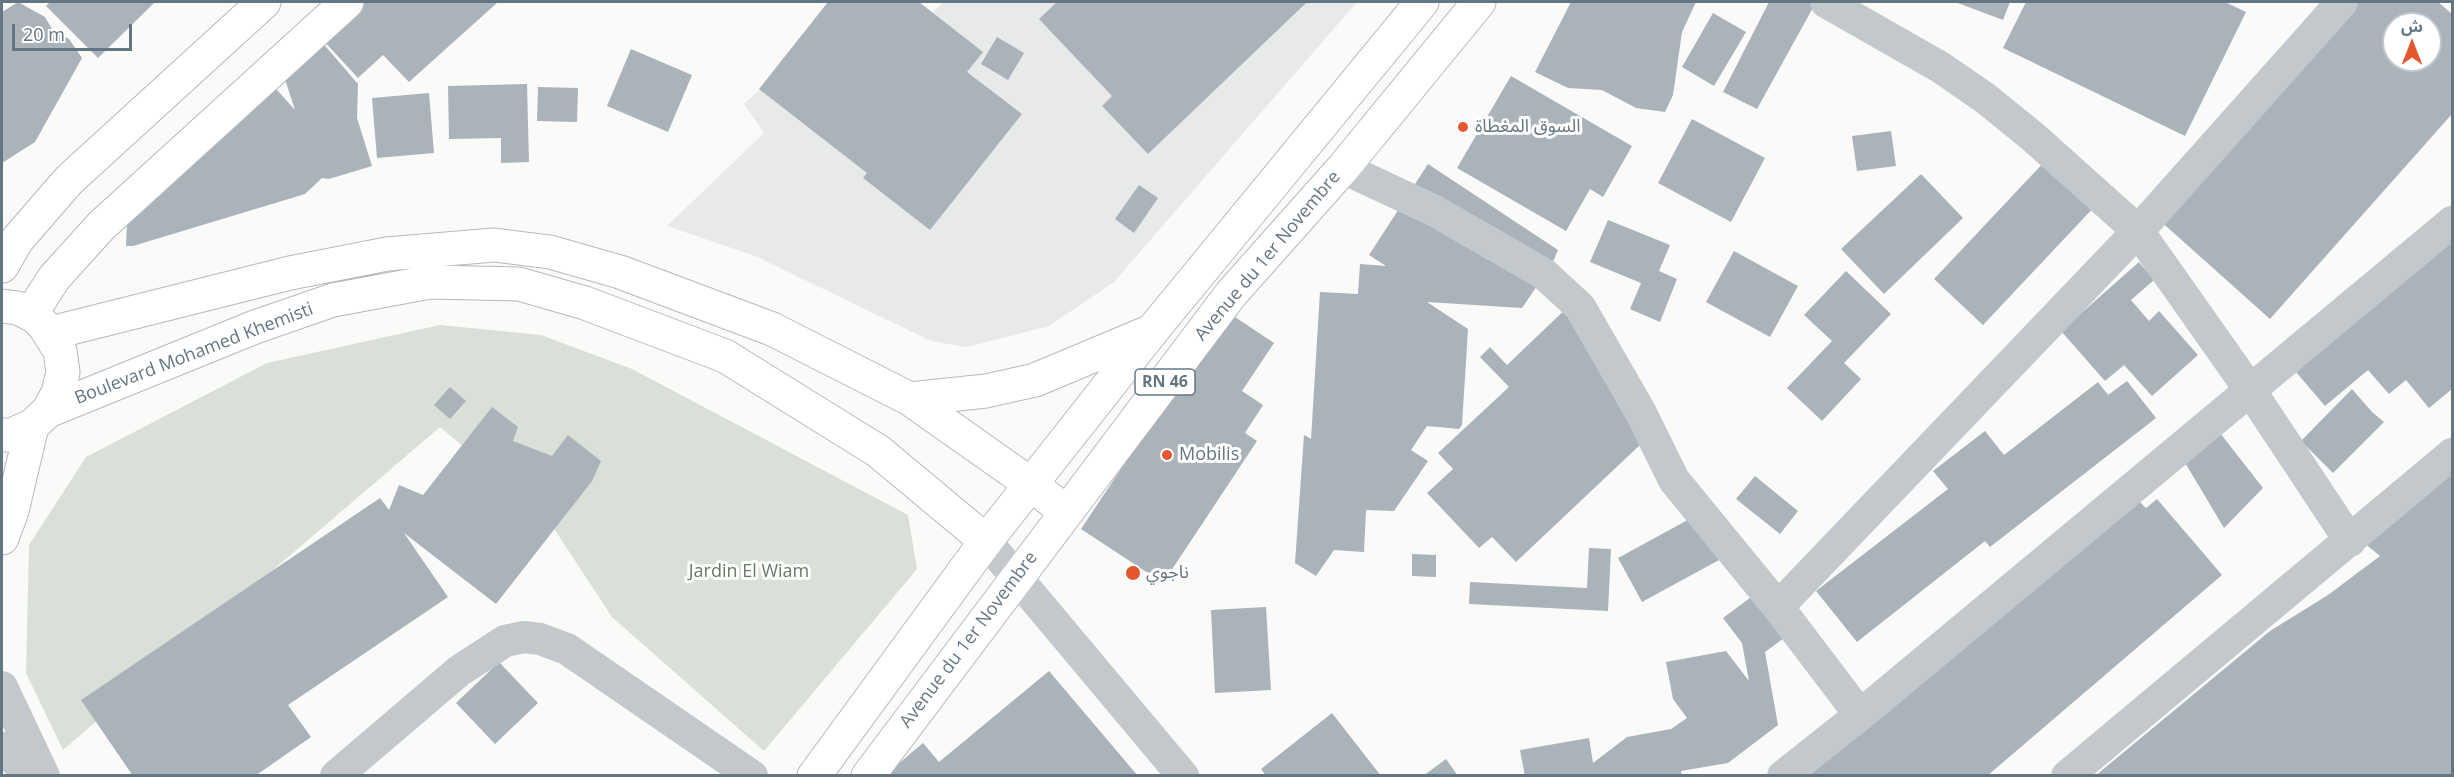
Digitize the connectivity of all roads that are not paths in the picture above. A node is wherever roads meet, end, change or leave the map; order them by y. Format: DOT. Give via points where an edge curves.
graph roads {
  1 [pos="264,2"];
  2 [pos="347,2"];
  3 [pos="1422,2"];
  4 [pos="1479,2"];
  5 [pos="1826,2"];
  6 [pos="2342,2"];
  7 [pos="1343,168"];
  8 [pos="2452,222"];
  9 [pos="2138,231"];
  10 [pos="2,266"];
  11 [pos="28,318"];
  12 [pos="1152,331"];
  13 [pos="2250,390"];
  14 [pos="910,399"];
  15 [pos="40,418"];
  16 [pos="2,435"];
  17 [pos="2452,454"];
  18 [pos="1032,484"];
  19 [pos="1066,512"];
  20 [pos="7,524"];
  21 [pos="986,541"];
  22 [pos="2350,541"];
  23 [pos="1017,577"];
  24 [pos="1778,607"];
  25 [pos="2,687"];
  26 [pos="1860,715"];
  27 [pos="2,748"];
  28 [pos="32,776"];
  29 [pos="44,776"];
  30 [pos="336,776"];
  31 [pos="752,776"];
  32 [pos="814,776"];
  33 [pos="868,776"];
  34 [pos="1183,776"];
  35 [pos="1783,776"];
  36 [pos="2067,776"];
  1 -- 10 [label="main road" via="69,180 17,240"];
  2 -- 11 [label="main road" via="101,226 54,278"];
  3 -- 12 [label="main road, RN 46"];
  4 -- 7 [label="main road, Avenue du 1er Novembre / RN 46"];
  5 -- 9 [label="street" via="1940,67 1985,98"];
  6 -- 9 [label="street"];
  7 -- 19 [label="main road, Avenue du 1er Novembre / RN 46" via="1231,294"];
  7 -- 24 [label="street" via="1435,211 1544,274 1580,307 1674,480"];
  8 -- 13 [label="street"];
  9 -- 13 [label="street"];
  9 -- 24 [label="street"];
  11 -- 14 [label="main road" via="387,255 494,245 550,252 664,288 772,328"];
  11 -- 15 [label="main road" via="60,351 63,372 58,393"];
  12 -- 14 [label="main road" via="1035,380 986,391"];
  12 -- 18 [label="main road, RN 46"];
  13 -- 22 [label="street"];
  13 -- 26 [label="street"];
  14 -- 18 [label="main road"];
  15 -- 16 [label="main road, Boulevard Mohamed Khemisti" via="11,435"];
  15 -- 20 [label="main road"];
  15 -- 21 [label="main road, Boulevard Mohamed Khemisti" via="244,331 333,300 430,282 519,284 585,303 725,356 878,451"];
  17 -- 22 [label="street"];
  18 -- 19 [label="main road"];
  18 -- 21 [label="main road, RN 46"];
  19 -- 23 [label="main road, Avenue du 1er Novembre / RN 46"];
  21 -- 23 [label="street"];
  21 -- 32 [label="main road, RN 46"];
  22 -- 36 [label="street"];
  23 -- 33 [label="main road, Avenue du 1er Novembre / RN 46"];
  23 -- 34 [label="street"];
  24 -- 26 [label="street"];
  25 -- 29 [label="street"];
  26 -- 35 [label="street"];
  27 -- 28 [label="street"];
  30 -- 31 [label="street" via="459,671 505,641 524,637 567,649"];
}
